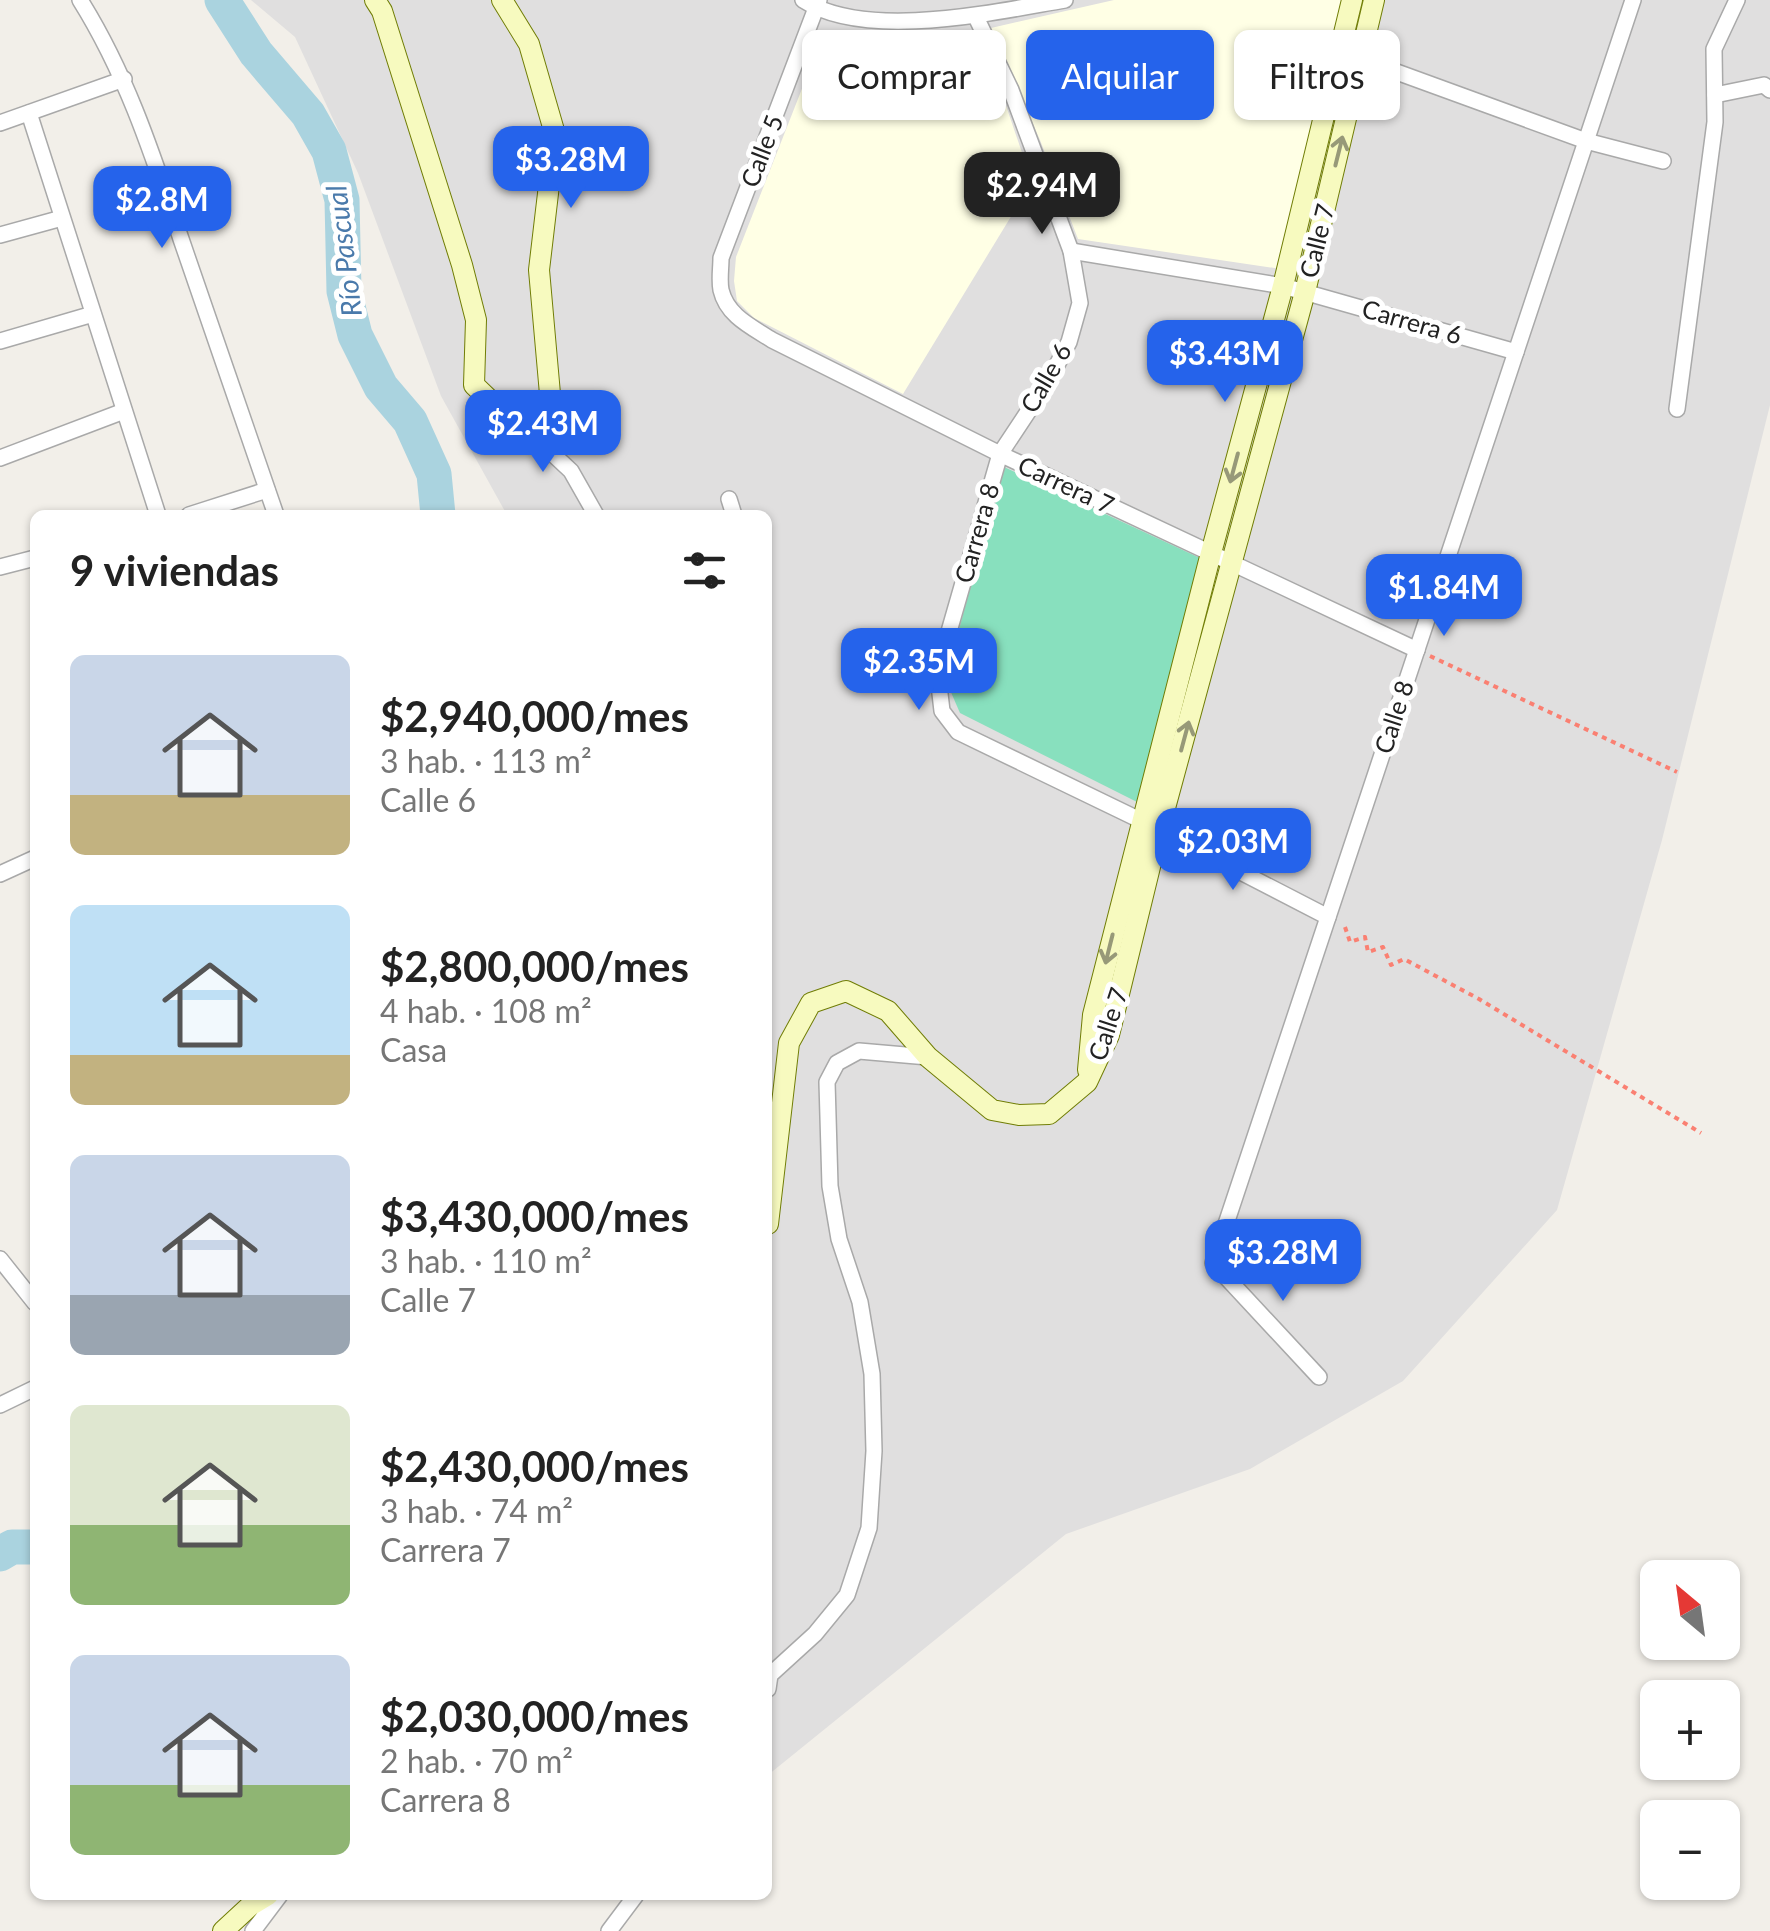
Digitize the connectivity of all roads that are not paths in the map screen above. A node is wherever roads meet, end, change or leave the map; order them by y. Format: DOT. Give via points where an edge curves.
graph roads {
  1 [pos="80,0"];
  2 [pos="375,0"];
  3 [pos="502,0"];
  4 [pos="1065,0"];
  5 [pos="1352,0"];
  6 [pos="1374,0"];
  7 [pos="1632,0"];
  8 [pos="1737,0"];
  9 [pos="813,3"];
  10 [pos="998,6"];
  11 [pos="976,17"];
  12 [pos="1367,30"];
  13 [pos="1400,72"];
  14 [pos="124,79"];
  15 [pos="1770,90"];
  16 [pos="1715,95"];
  17 [pos="29,113"];
  18 [pos="1346,120"];
  19 [pos="0,123"];
  20 [pos="1586,141"];
  21 [pos="1663,161"];
  22 [pos="62,218"];
  23 [pos="0,235"];
  24 [pos="1072,252"];
  25 [pos="1283,286"];
  26 [pos="1305,292"];
  27 [pos="726,303"];
  28 [pos="93,314"];
  29 [pos="0,341"];
  30 [pos="1516,352"];
  31 [pos="1677,409"];
  32 [pos="124,411"];
  33 [pos="526,416"];
  34 [pos="1000,454"];
  35 [pos="0,458"];
  36 [pos="267,490"];
  37 [pos="156,510"];
  38 [pos="205,510"];
  39 [pos="274,510"];
  40 [pos="593,510"];
  41 [pos="1211,553"];
  42 [pos="30,559"];
  43 [pos="1233,563"];
  44 [pos="0,567"];
  45 [pos="1417,650"];
  46 [pos="1150,825"];
  47 [pos="30,860"];
  48 [pos="0,874"];
  49 [pos="1328,917"];
  50 [pos="928,1057"];
  51 [pos="772,1190"];
  52 [pos="2,1264"];
  53 [pos="30,1297"];
  54 [pos="1319,1377"];
  55 [pos="30,1390"];
  56 [pos="0,1405"];
  57 [pos="772,1673"];
  58 [pos="260,1900"];
  59 [pos="276,1900"];
  60 [pos="632,1900"];
  61 [pos="223,1931"];
  62 [pos="253,1931"];
  63 [pos="608,1931"];
  1 -- 14 [label="street"];
  2 -- 33 [label="main road" via="462,265 476,320 474,385 502,411"];
  3 -- 33 [label="main road" via="529,44 554,134 538,270 550,394"];
  4 -- 10 [label="street"];
  5 -- 25 [label="main road, Calle 7"];
  6 -- 12 [label="main road, Calle 7"];
  7 -- 20 [label="street, Calle 8"];
  8 -- 16 [label="street" via="1714,49"];
  9 -- 11 [label="street" via="846,18"];
  9 -- 27 [label="street, Calle 5" via="721,258"];
  10 -- 11 [label="street"];
  11 -- 24 [label="street, Calle 6"];
  13 -- 20 [label="street"];
  14 -- 17 [label="street"];
  14 -- 36 [label="street"];
  15 -- 16 [label="street"];
  16 -- 31 [label="street"];
  17 -- 19 [label="street"];
  17 -- 22 [label="street"];
  26 -- 18 [label="main road, Calle 7, one-way"];
  20 -- 21 [label="street"];
  20 -- 30 [label="street, Calle 8"];
  22 -- 23 [label="street"];
  22 -- 28 [label="street"];
  24 -- 25 [label="street, Carrera 6"];
  24 -- 34 [label="street, Calle 6" via="1080,303 1069,342"];
  25 -- 26 [label="street, Carrera 6"];
  25 -- 41 [label="main road, Calle 7, one-way"];
  26 -- 30 [label="street, Carrera 6"];
  26 -- 43 [label="main road, Calle 7"];
  27 -- 34 [label="street, Carrera 7" via="772,340"];
  28 -- 29 [label="street"];
  28 -- 32 [label="street"];
  30 -- 45 [label="street, Calle 8"];
  32 -- 35 [label="street"];
  32 -- 37 [label="street"];
  33 -- 40 [label="street"];
  34 -- 41 [label="street, Carrera 7"];
  34 -- 46 [label="street, Carrera 8" via="948,635 939,685 942,711 958,732"];
  36 -- 38 [label="street"];
  36 -- 39 [label="street"];
  41 -- 43 [label="street, Carrera 7"];
  41 -- 46 [label="main road, Calle 7"];
  42 -- 44 [label="street"];
  43 -- 45 [label="street, Carrera 7"];
  46 -- 43 [label="main road, Calle 7, one-way"];
  45 -- 49 [label="street, Calle 8"];
  46 -- 49 [label="street, Carrera 8"];
  46 -- 50 [label="main road, Calle 7" via="1109,1036 1087,1082 1050,1114 1019,1115 992,1110"];
  47 -- 48 [label="street"];
  49 -- 54 [label="street, Calle 8" via="1213,1263"];
  50 -- 51 [label="main road" via="888,1011 846,991 811,1003 789,1043"];
  50 -- 57 [label="street" via="859,1051 837,1063 827,1082 830,1186 872,1374 868,1528 846,1595"];
  52 -- 53 [label="street"];
  55 -- 56 [label="street"];
  58 -- 61 [label="main road"];
  59 -- 62 [label="street"];
  60 -- 63 [label="street"];
}
